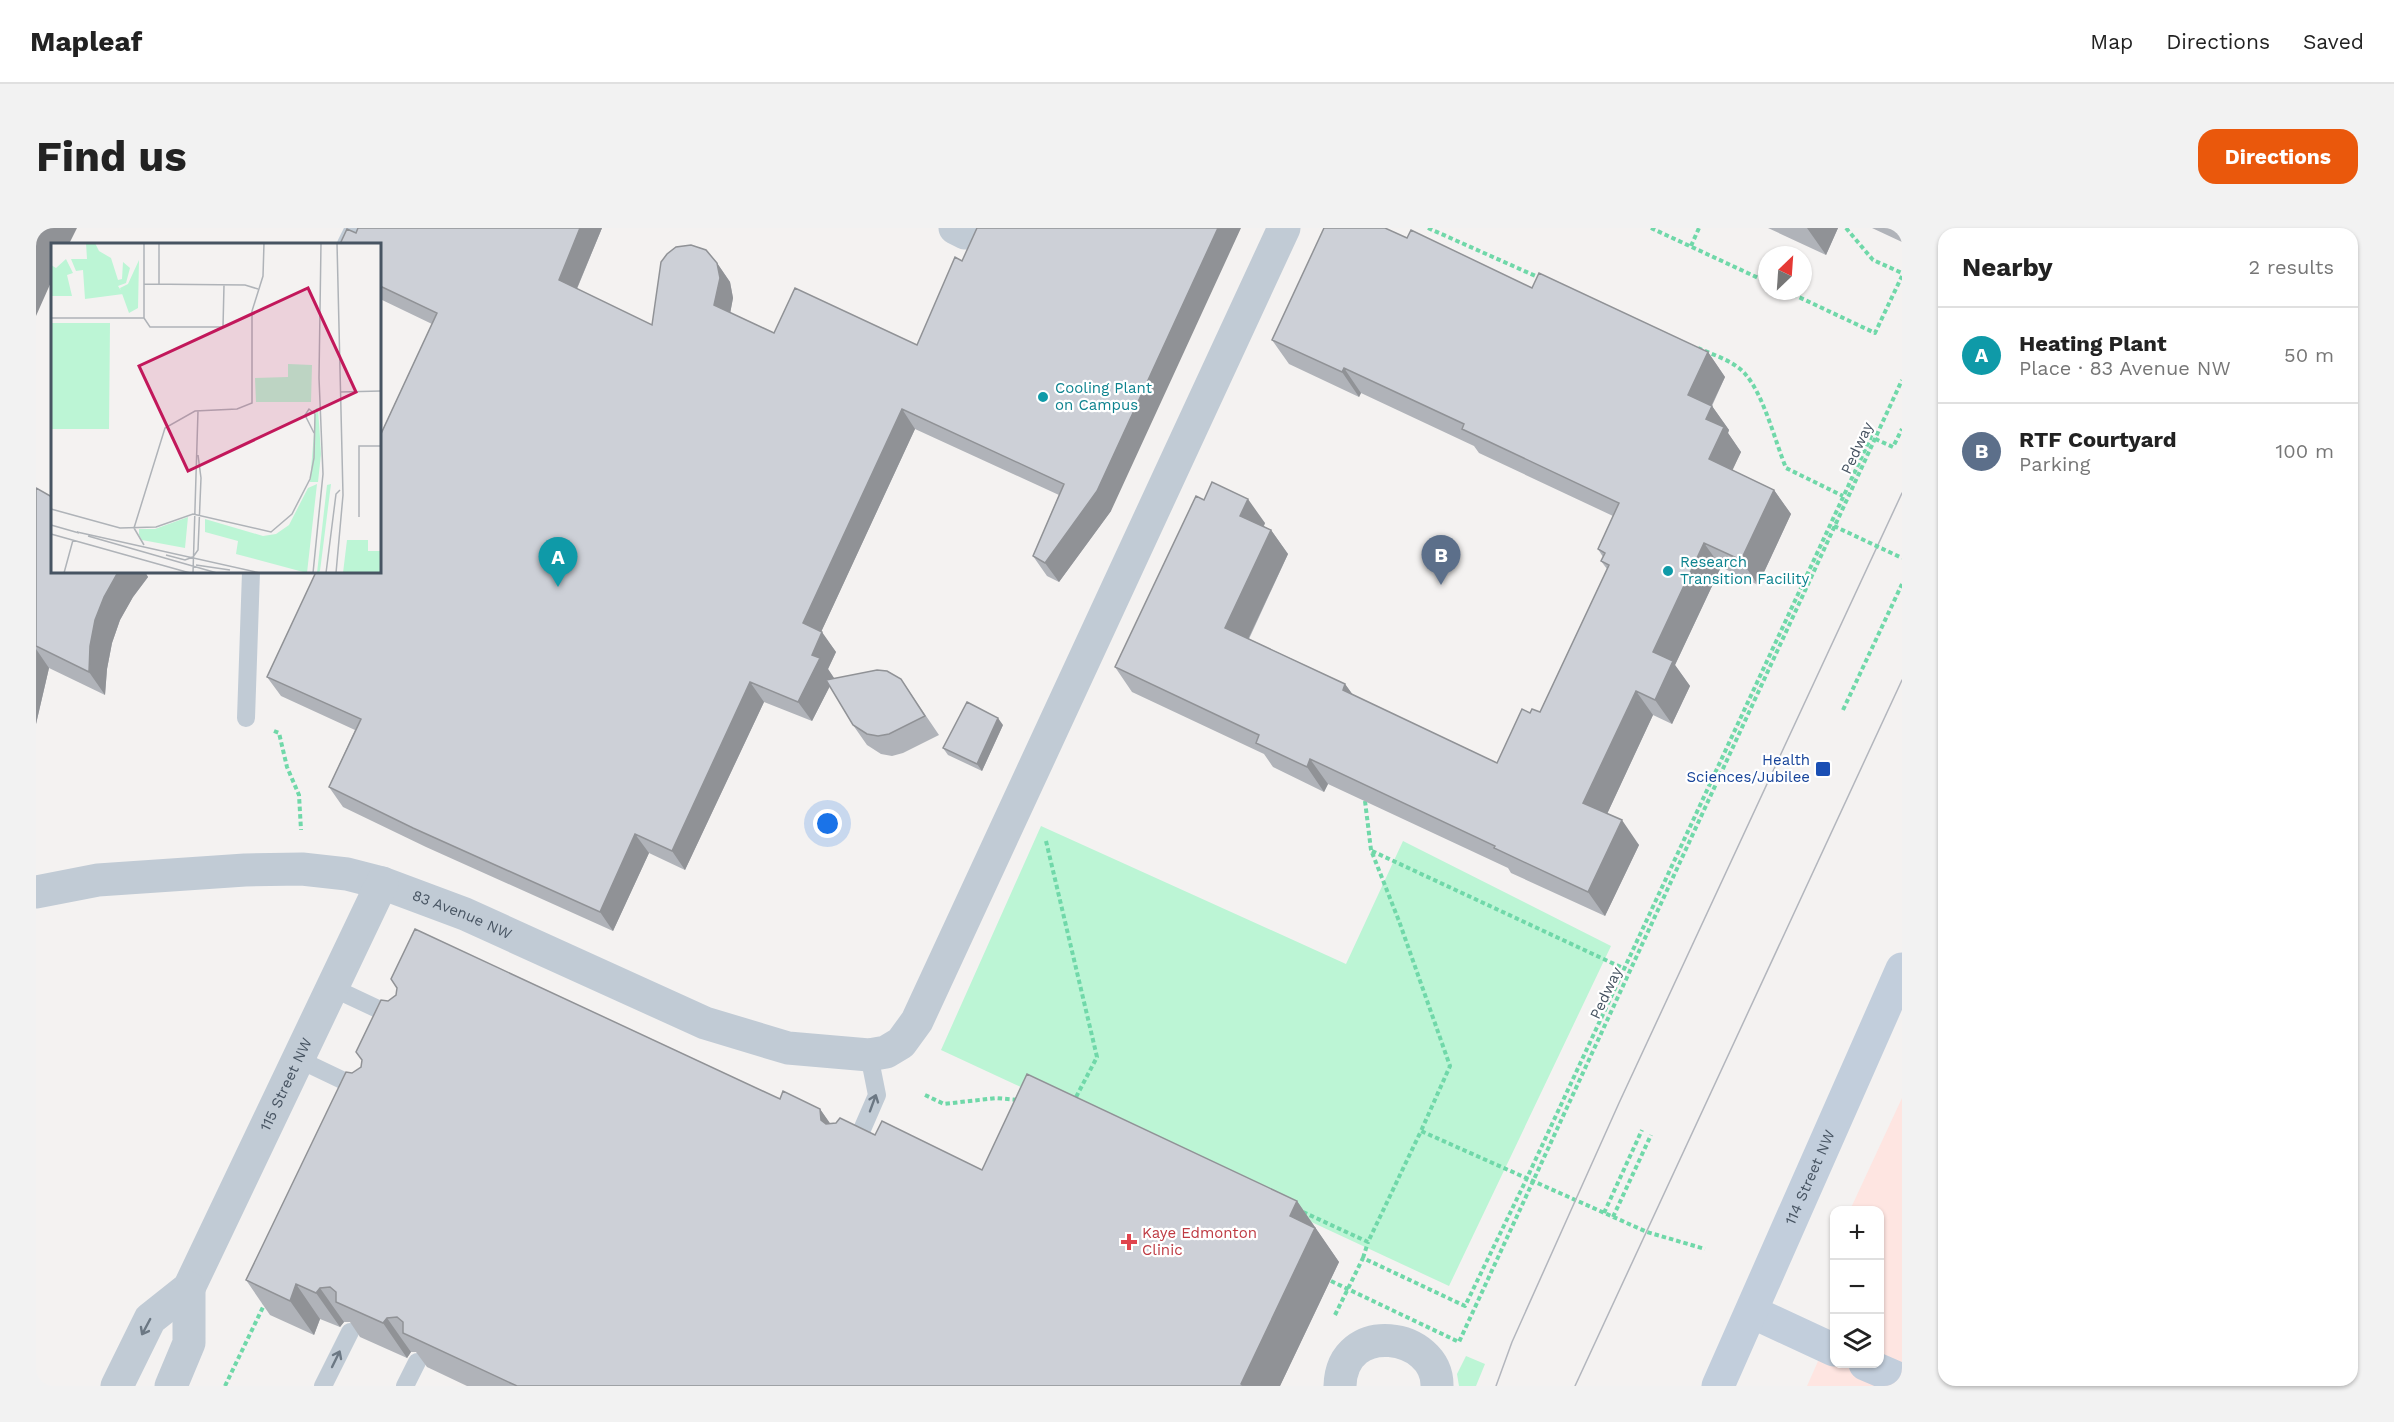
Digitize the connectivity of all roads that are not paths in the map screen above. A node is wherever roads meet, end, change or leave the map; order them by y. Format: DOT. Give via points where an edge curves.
graph roads {
  1 [pos="354,228"];
  2 [pos="955,228"];
  3 [pos="967,228"];
  4 [pos="1284,228"];
  5 [pos="346,243"];
  6 [pos="251,573"];
  7 [pos="246,718"];
  8 [pos="382,883"];
  9 [pos="36,892"];
  10 [pos="1902,969"];
  11 [pos="333,988"];
  12 [pos="410,1024"];
  13 [pos="869,1055"];
  14 [pos="298,1059"];
  15 [pos="375,1096"];
  16 [pos="854,1148"];
  17 [pos="189,1288"];
  18 [pos="1752,1312"];
  19 [pos="350,1332"];
  20 [pos="1830,1348"];
  21 [pos="417,1362"];
  22 [pos="1874,1368"];
  23 [pos="1902,1380"];
  24 [pos="117,1386"];
  25 [pos="171,1386"];
  26 [pos="323,1386"];
  27 [pos="405,1386"];
  28 [pos="1340,1386"];
  29 [pos="1437,1386"];
  30 [pos="1718,1386"];
  1 -- 5 [label="lane"];
  2 -- 3 [label="street" via="965,233"];
  4 -- 13 [label="street" via="917,1021 901,1042 886,1052"];
  6 -- 7 [label="lane"];
  8 -- 9 [label="street, 83 Avenue NW" via="302,869 245,870 98,880"];
  8 -- 11 [label="street, 115 Street NW"];
  8 -- 13 [label="street, 83 Avenue NW" via="465,914 705,1023 788,1048"];
  10 -- 18 [label="main road, 114 Street NW"];
  11 -- 12 [label="lane"];
  11 -- 14 [label="street, 115 Street NW"];
  16 -- 13 [label="lane, one-way" via="877,1095"];
  14 -- 15 [label="lane"];
  14 -- 17 [label="street, 115 Street NW"];
  17 -- 24 [label="street, 115 Street NW, one-way" via="150,1319"];
  17 -- 25 [label="street, 115 Street NW" via="189,1343"];
  18 -- 20 [label="main road"];
  18 -- 30 [label="main road, 114 Street NW"];
  26 -- 19 [label="lane, one-way"];
  21 -- 27 [label="lane"];
  22 -- 23 [label="main road"];
  28 -- 29 [label="street" via="1343,1364 1352,1354 1365,1344 1394,1339 1422,1354 1431,1364"];
}
